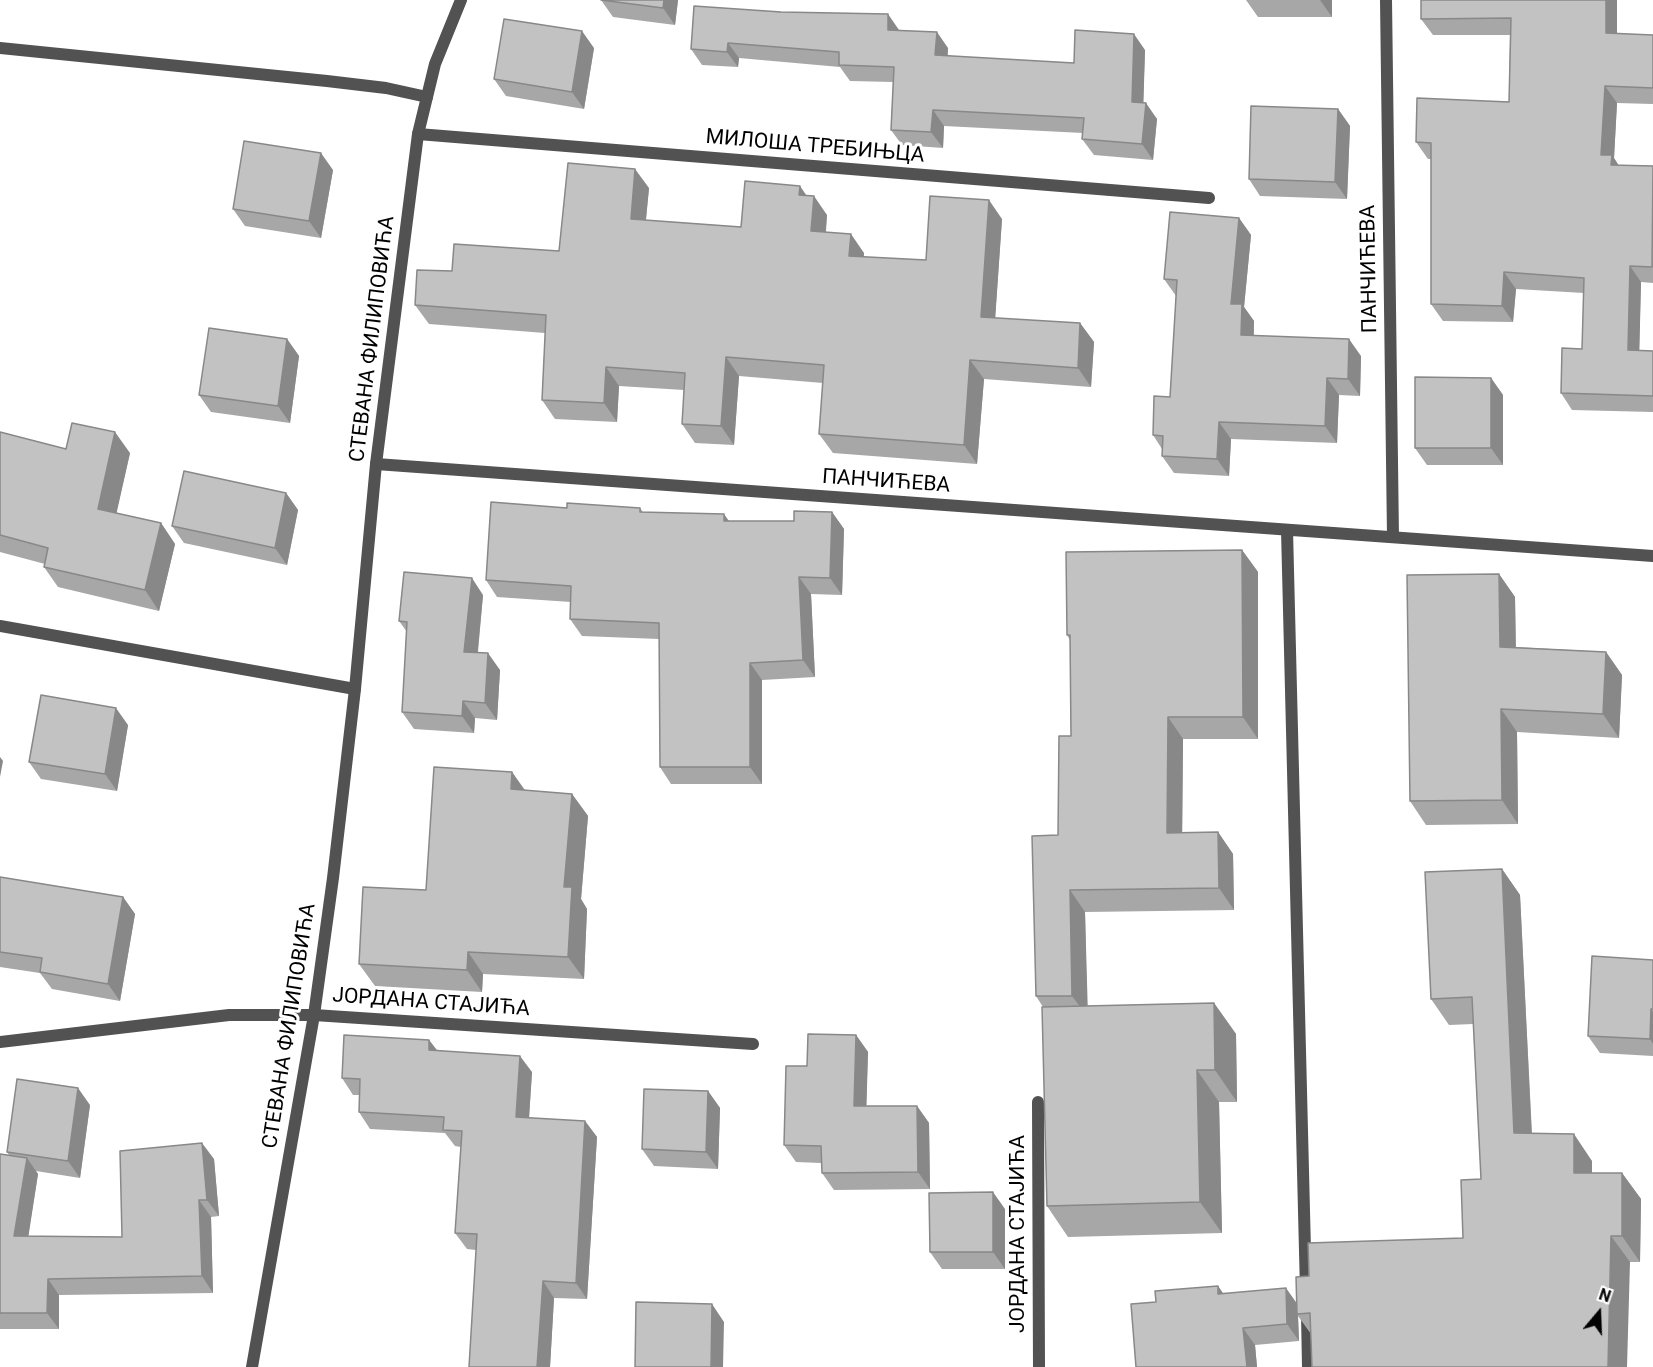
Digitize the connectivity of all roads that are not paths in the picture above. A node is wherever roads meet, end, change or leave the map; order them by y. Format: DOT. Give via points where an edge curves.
graph roads {
  1 [pos="461,0"];
  2 [pos="1386,0"];
  3 [pos="0,48"];
  4 [pos="427,97"];
  5 [pos="418,134"];
  6 [pos="1209,198"];
  7 [pos="376,464"];
  8 [pos="1287,531"];
  9 [pos="1393,537"];
  10 [pos="1653,556"];
  11 [pos="0,626"];
  12 [pos="356,689"];
  13 [pos="314,1015"];
  14 [pos="0,1042"];
  15 [pos="753,1044"];
  16 [pos="1038,1102"];
  17 [pos="252,1367"];
  18 [pos="1039,1367"];
  19 [pos="1308,1367"];
  1 -- 4 [label="street, СТЕВАНА ФИЛИПОВИЋА" via="435,64"];
  2 -- 9 [label="street, ПАНЧИЋЕВА"];
  3 -- 4 [label="street" via="327,81"];
  4 -- 5 [label="street, СТЕВАНА ФИЛИПОВИЋА"];
  5 -- 6 [label="street, МИЛОША ТРЕБИЊЦА"];
  5 -- 7 [label="street, СТЕВАНА ФИЛИПОВИЋА"];
  7 -- 8 [label="street, ПАНЧИЋЕВА"];
  7 -- 12 [label="street, СТЕВАНА ФИЛИПОВИЋА"];
  8 -- 9 [label="street, ПАНЧИЋЕВА"];
  8 -- 19 [label="street"];
  9 -- 10 [label="street, ПАНЧИЋЕВА"];
  11 -- 12 [label="street"];
  12 -- 13 [label="street, СТЕВАНА ФИЛИПОВИЋА"];
  13 -- 14 [label="street, ЈОРДАНА СТАЈИЋА" via="229,1015"];
  13 -- 15 [label="street, ЈОРДАНА СТАЈИЋА"];
  13 -- 17 [label="street, СТЕВАНА ФИЛИПОВИЋА"];
  16 -- 18 [label="street, ЈОРДАНА СТАЈИЋА"];
}
